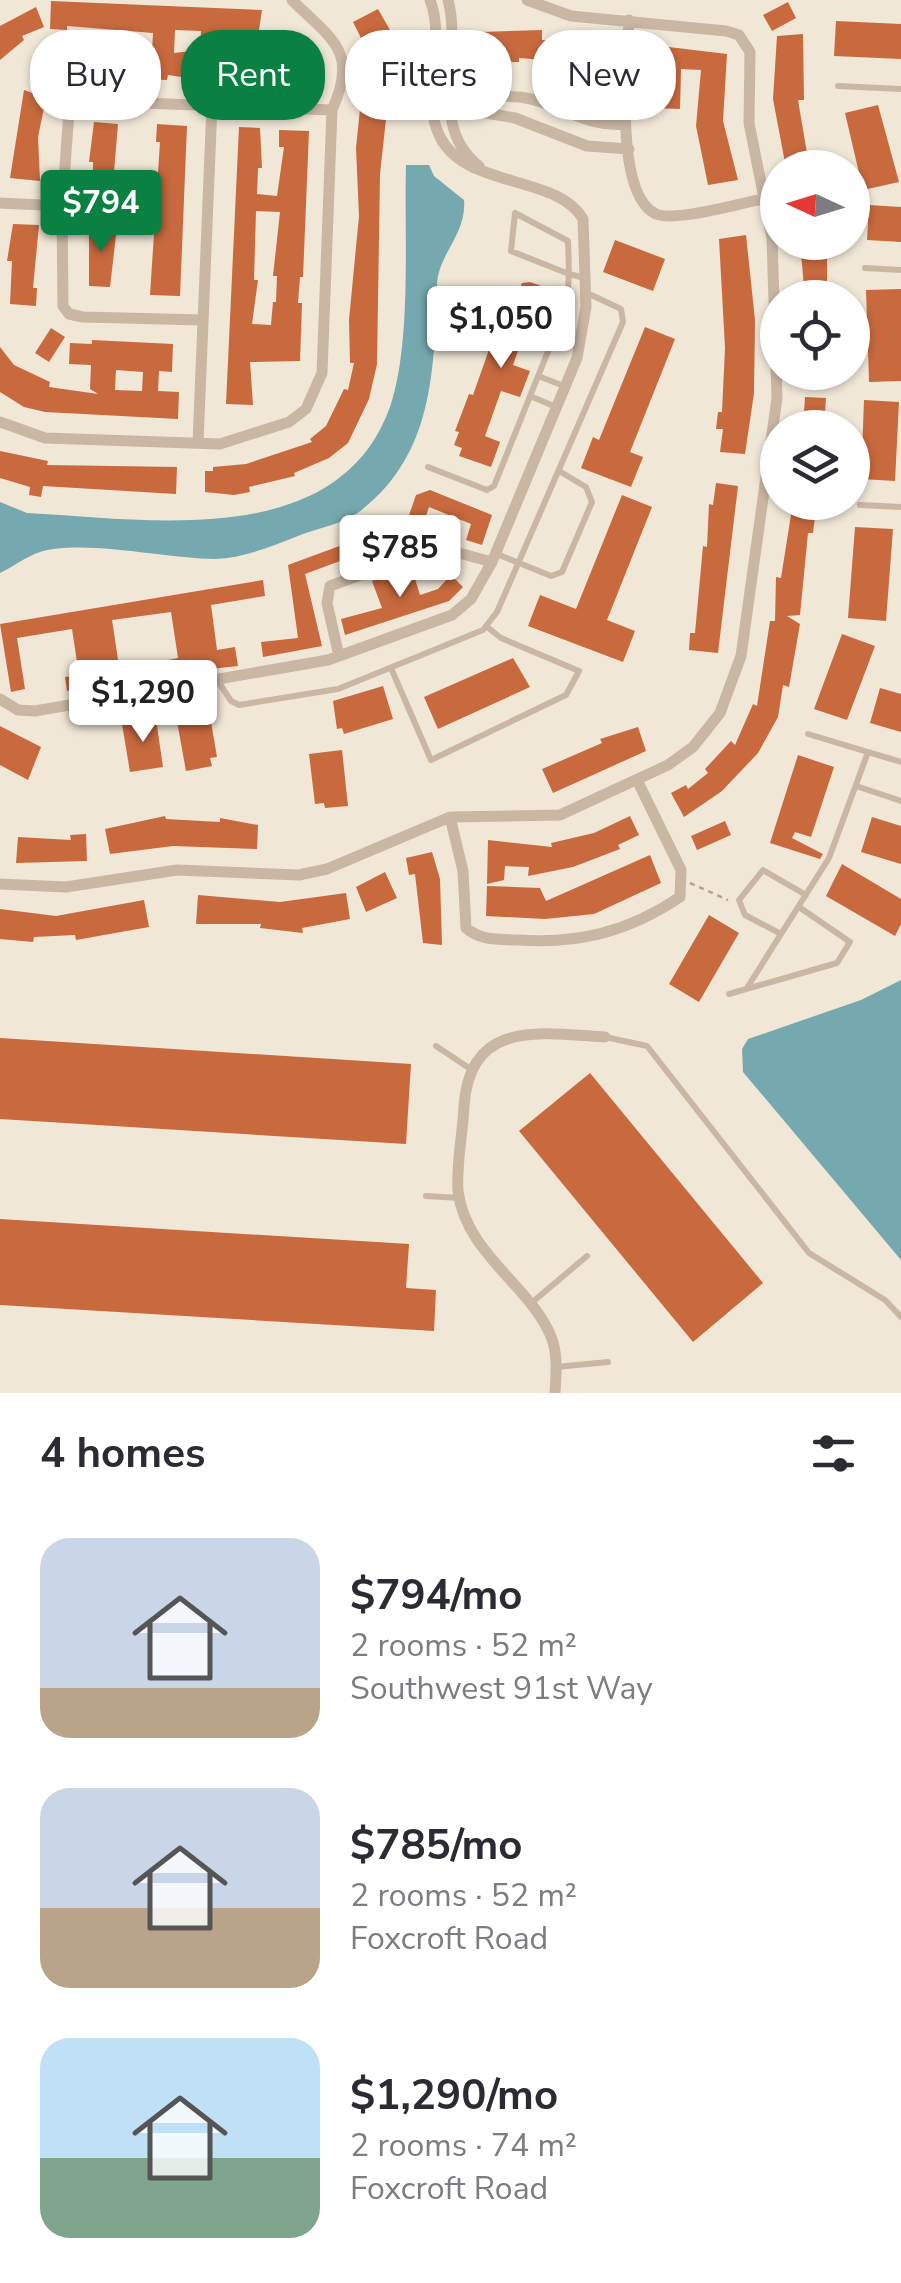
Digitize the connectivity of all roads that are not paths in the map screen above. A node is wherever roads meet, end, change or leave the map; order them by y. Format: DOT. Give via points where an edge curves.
graph roads {
  1 [pos="292,0"];
  2 [pos="312,0"];
  3 [pos="430,0"];
  4 [pos="448,0"];
  5 [pos="527,0"];
  6 [pos="303,11"];
  7 [pos="629,20"];
  8 [pos="436,30"];
  9 [pos="454,30"];
  10 [pos="838,86"];
  11 [pos="901,89"];
  12 [pos="181,105"];
  13 [pos="325,110"];
  14 [pos="332,110"];
  15 [pos="512,118"];
  16 [pos="211,120"];
  17 [pos="437,120"];
  18 [pos="452,120"];
  19 [pos="549,120"];
  20 [pos="582,120"];
  21 [pos="625,124"];
  22 [pos="545,128"];
  23 [pos="629,148"];
  24 [pos="486,171"];
  25 [pos="760,179"];
  26 [pos="760,200"];
  27 [pos="0,203"];
  28 [pos="62,206"];
  29 [pos="771,260"];
  30 [pos="865,268"];
  31 [pos="901,270"];
  32 [pos="569,274"];
  33 [pos="584,278"];
  34 [pos="585,292"];
  35 [pos="202,320"];
  36 [pos="538,376"];
  37 [pos="565,386"];
  38 [pos="530,396"];
  39 [pos="556,406"];
  40 [pos="0,422"];
  41 [pos="198,443"];
  42 [pos="428,466"];
  43 [pos="558,471"];
  44 [pos="870,505"];
  45 [pos="901,507"];
  46 [pos="494,558"];
  47 [pos="518,563"];
  48 [pos="486,626"];
  49 [pos="339,656"];
  50 [pos="390,668"];
  51 [pos="218,680"];
  52 [pos="0,698"];
  53 [pos="808,734"];
  54 [pos="868,752"];
  55 [pos="901,762"];
  56 [pos="638,780"];
  57 [pos="856,786"];
  58 [pos="901,802"];
  59 [pos="450,816"];
  60 [pos="0,884"];
  61 [pos="806,895"];
  62 [pos="798,907"];
  63 [pos="781,934"];
  64 [pos="747,988"];
  65 [pos="729,994"];
  66 [pos="606,1037"];
  67 [pos="436,1046"];
  68 [pos="472,1070"];
  69 [pos="426,1196"];
  70 [pos="461,1198"];
  71 [pos="587,1256"];
  72 [pos="528,1305"];
  73 [pos="901,1317"];
  74 [pos="608,1362"];
  75 [pos="556,1367"];
  76 [pos="555,1393"];
  1 -- 6 [label="street"];
  2 -- 6 [label="street"];
  3 -- 8 [label="street"];
  4 -- 9 [label="street"];
  5 -- 7 [label="street" via="571,16"];
  6 -- 14 [label="street" via="344,61 345,79"];
  7 -- 21 [label="street"];
  7 -- 25 [label="street" via="726,31 746,43 749,123"];
  10 -- 11 [label="lane"];
  12 -- 28 [label="street" via="78,102 66,126"];
  13 -- 14 [label="street"];
  14 -- 41 [label="street" via="322,373 306,409 289,422 241,440"];
  15 -- 22 [label="street"];
  16 -- 35 [label="street"];
  17 -- 24 [label="street" via="450,151"];
  18 -- 24 [label="street" via="456,144"];
  19 -- 22 [label="street"];
  20 -- 21 [label="street"];
  21 -- 23 [label="street"];
  22 -- 23 [label="street" via="587,146"];
  23 -- 26 [label="street" via="637,192 658,215"];
  24 -- 33 [label="street" via="578,211"];
  27 -- 28 [label="street"];
  28 -- 35 [label="street" via="60,296 69,314"];
  29 -- 56 [label="street" via="777,398 741,656 720,713 693,747"];
  30 -- 31 [label="lane"];
  32 -- 32 [label="lane" via="510,250 515,213 568,241"];
  32 -- 33 [label="lane"];
  32 -- 36 [label="lane" via="565,309"];
  33 -- 34 [label="street"];
  34 -- 37 [label="street"];
  34 -- 43 [label="lane" via="621,310 623,322"];
  35 -- 41 [label="street"];
  36 -- 37 [label="lane"];
  36 -- 38 [label="lane"];
  37 -- 39 [label="street"];
  38 -- 39 [label="lane"];
  38 -- 42 [label="lane" via="494,486 487,490"];
  39 -- 46 [label="street"];
  40 -- 41 [label="street" via="44,438"];
  43 -- 47 [label="lane"];
  43 -- 47 [label="lane" via="586,487 592,502 562,572 551,576"];
  44 -- 45 [label="lane"];
  46 -- 47 [label="lane"];
  46 -- 49 [label="street" via="472,599 452,616"];
  46 -- 49 [label="street" via="438,548 330,586 327,603"];
  47 -- 48 [label="lane"];
  48 -- 50 [label="lane"];
  48 -- 50 [label="lane" via="579,671 566,694 432,760"];
  49 -- 51 [label="street"];
  50 -- 51 [label="lane" via="338,689 240,705"];
  51 -- 52 [label="street" via="35,712"];
  53 -- 54 [label="lane"];
  54 -- 55 [label="lane"];
  54 -- 57 [label="lane"];
  56 -- 59 [label="street" via="560,815"];
  56 -- 59 [label="street" via="683,882 680,897 593,938 564,943 473,934 466,928 463,871"];
  57 -- 58 [label="lane"];
  57 -- 61 [label="lane" via="842,831"];
  59 -- 60 [label="street" via="298,875 177,870 66,887"];
  61 -- 62 [label="lane"];
  61 -- 63 [label="lane" via="764,870 738,906"];
  62 -- 63 [label="lane"];
  62 -- 64 [label="lane" via="850,942 846,952 838,963"];
  63 -- 64 [label="lane"];
  64 -- 65 [label="lane"];
  66 -- 68 [label="street" via="520,1034 498,1041"];
  66 -- 73 [label="lane" via="647,1046 809,1253"];
  67 -- 68 [label="lane"];
  68 -- 70 [label="street"];
  69 -- 70 [label="lane"];
  70 -- 72 [label="street" via="490,1261"];
  71 -- 72 [label="lane"];
  72 -- 75 [label="street" via="553,1342"];
  74 -- 75 [label="lane"];
  75 -- 76 [label="street"];
}
